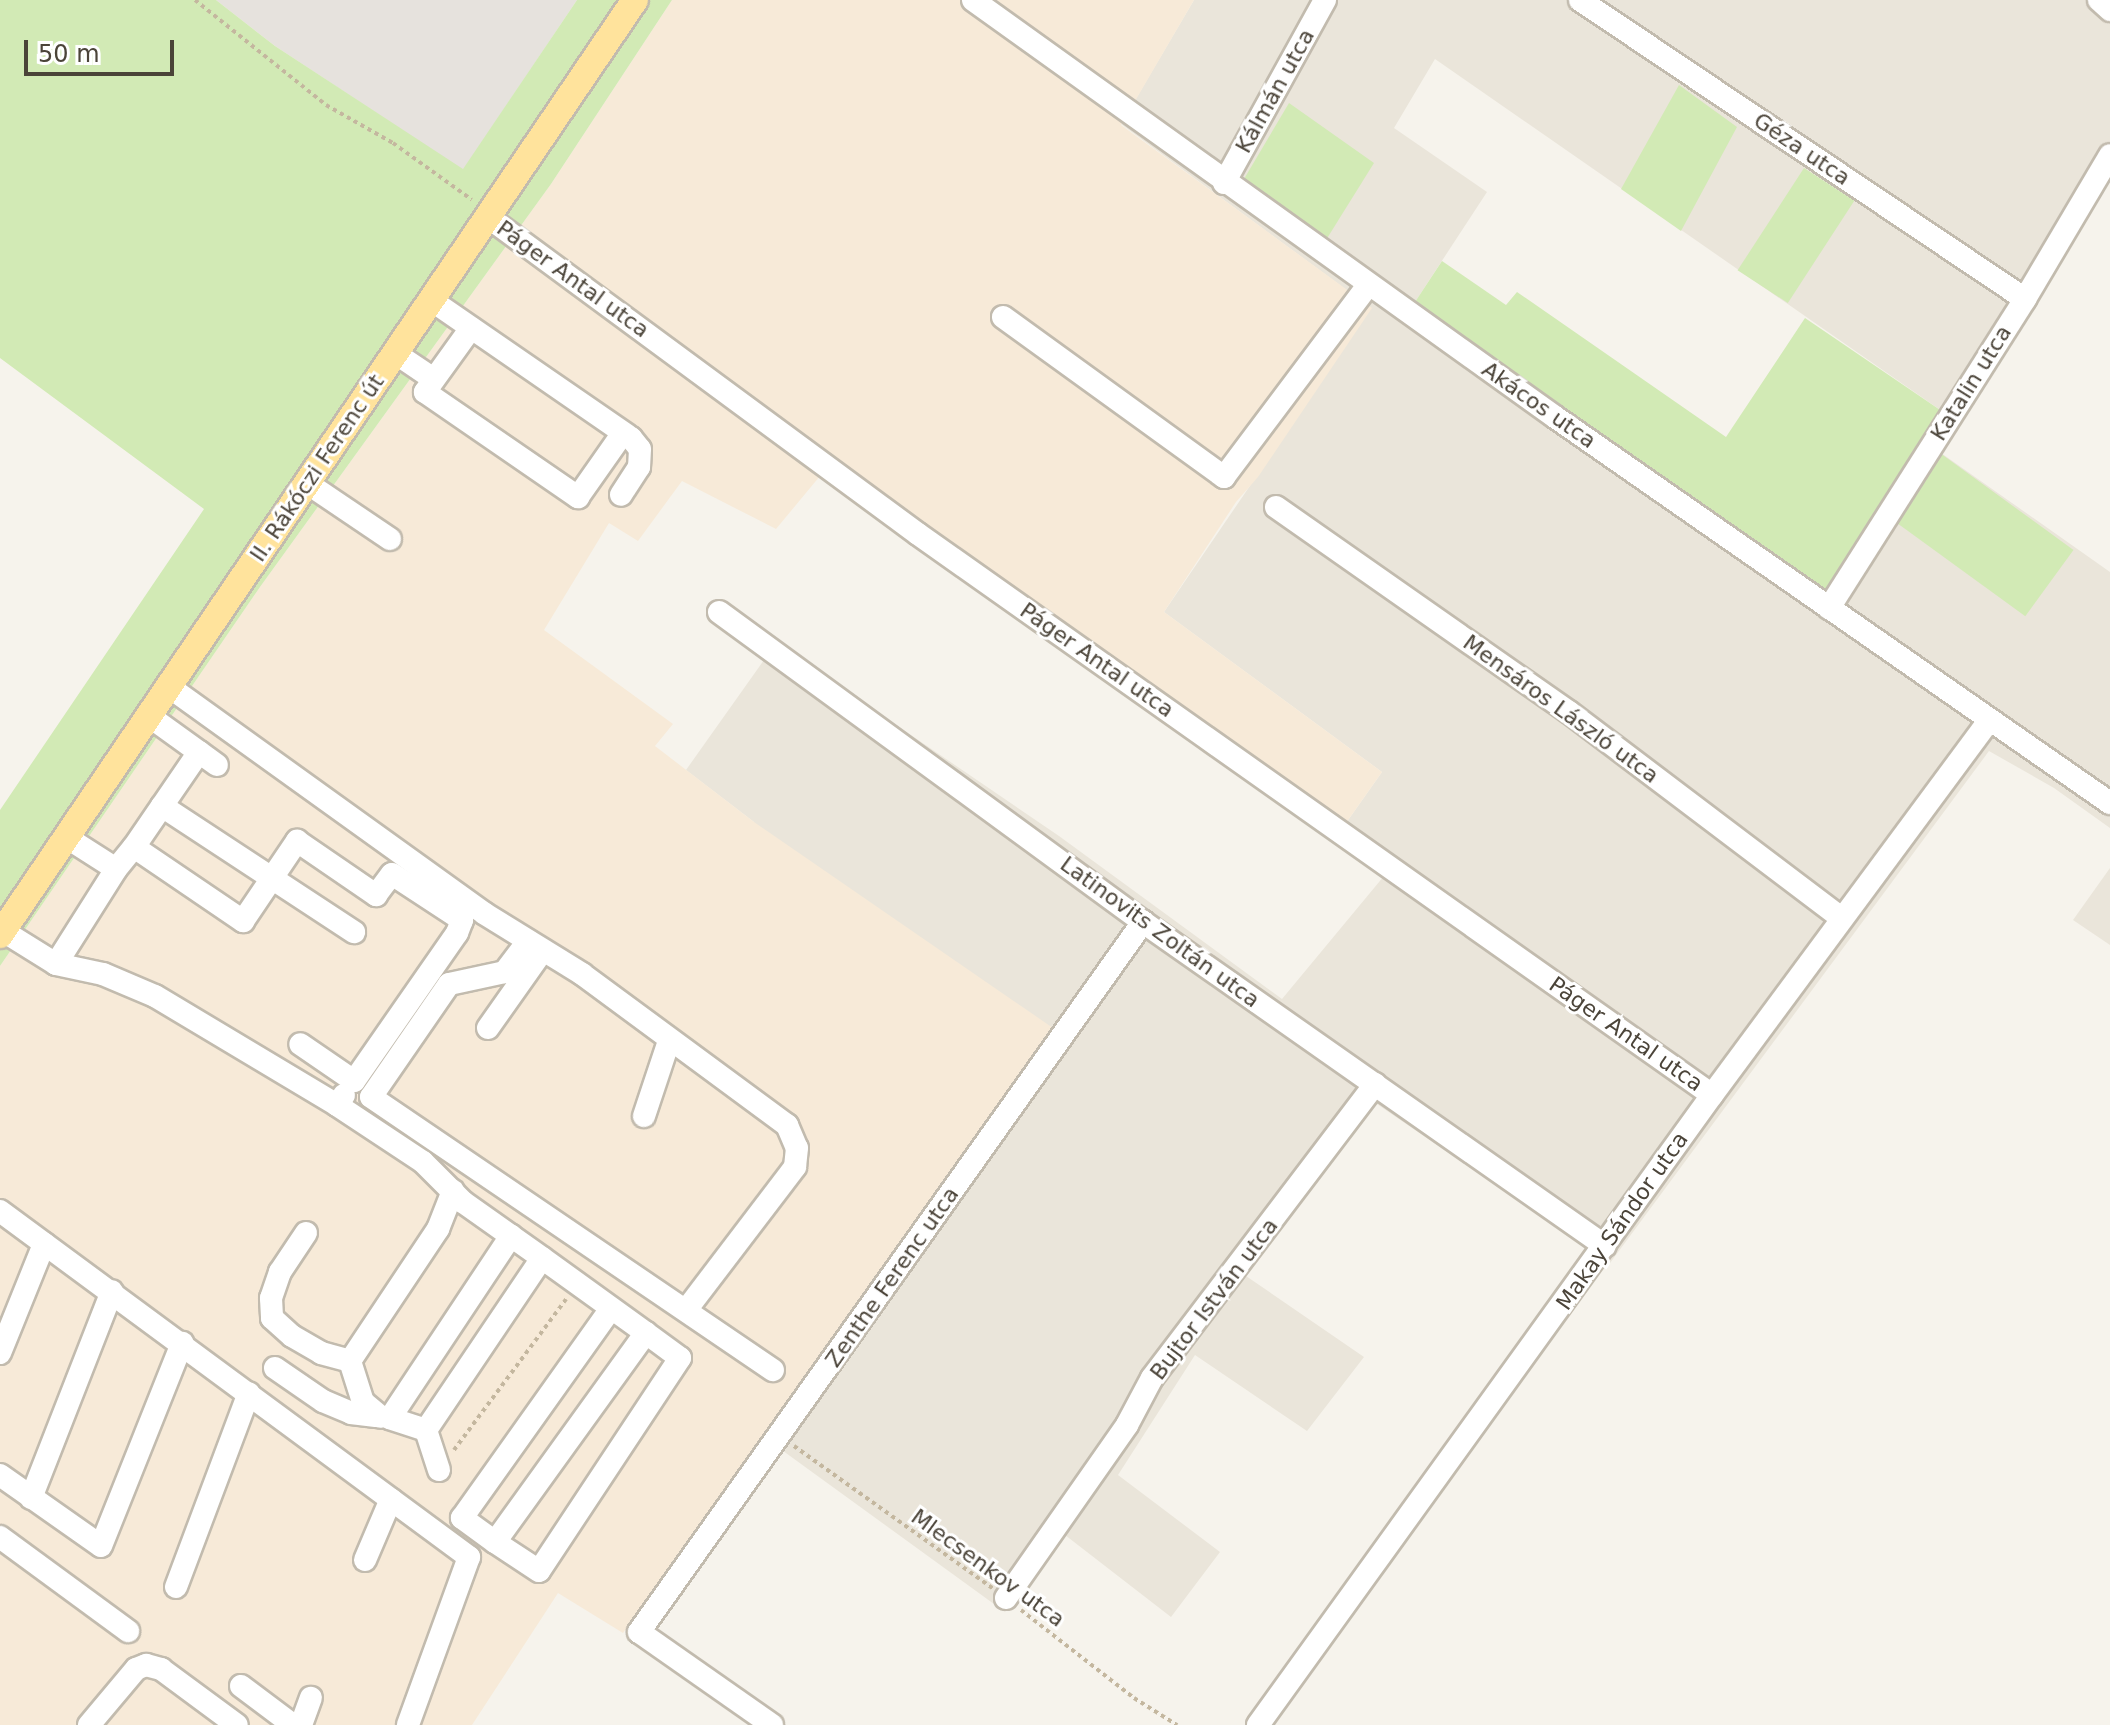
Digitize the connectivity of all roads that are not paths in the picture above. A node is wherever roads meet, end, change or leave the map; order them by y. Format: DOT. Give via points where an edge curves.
graph roads {
  1 [pos="635,0"];
  2 [pos="973,0"];
  3 [pos="1325,0"];
  4 [pos="1580,0"];
  5 [pos="2099,0"];
  6 [pos="2110,10"];
  7 [pos="2110,155"];
  8 [pos="1224,183"];
  9 [pos="489,214"];
  10 [pos="1368,285"];
  11 [pos="2025,299"];
  12 [pos="431,300"];
  13 [pos="1003,317"];
  14 [pos="471,328"];
  15 [pos="395,353"];
  16 [pos="432,378"];
  17 [pos="623,433"];
  18 [pos="307,483"];
  19 [pos="621,495"];
  20 [pos="1276,507"];
  21 [pos="390,539"];
  22 [pos="1829,608"];
  23 [pos="719,612"];
  24 [pos="168,686"];
  25 [pos="149,716"];
  26 [pos="1989,720"];
  27 [pos="2110,803"];
  28 [pos="162,806"];
  29 [pos="66,837"];
  30 [pos="134,847"];
  31 [pos="116,869"];
  32 [pos="271,878"];
  33 [pos="1841,918"];
  34 [pos="1143,922"];
  35 [pos="354,932"];
  36 [pos="1,933"];
  37 [pos="536,946"];
  38 [pos="56,964"];
  39 [pos="488,1028"];
  40 [pos="669,1041"];
  41 [pos="300,1044"];
  42 [pos="354,1081"];
  43 [pos="1375,1084"];
  44 [pos="1712,1095"];
  45 [pos="337,1105"];
  46 [pos="644,1116"];
  47 [pos="453,1191"];
  48 [pos="0,1211"];
  49 [pos="306,1233"];
  50 [pos="511,1236"];
  51 [pos="44,1244"];
  52 [pos="1605,1246"];
  53 [pos="542,1258"];
  54 [pos="112,1291"];
  55 [pos="611,1308"];
  56 [pos="687,1309"];
  57 [pos="646,1333"];
  58 [pos="182,1343"];
  59 [pos="0,1353"];
  60 [pos="350,1361"];
  61 [pos="275,1368"];
  62 [pos="773,1370"];
  63 [pos="249,1393"];
  64 [pos="383,1417"];
  65 [pos="426,1430"];
  66 [pos="439,1470"];
  67 [pos="0,1475"];
  68 [pos="31,1498"];
  69 [pos="391,1499"];
  70 [pos="0,1537"];
  71 [pos="495,1542"];
  72 [pos="365,1560"];
  73 [pos="176,1587"];
  74 [pos="1006,1598"];
  75 [pos="128,1631"];
  76 [pos="241,1686"];
  77 [pos="311,1698"];
  78 [pos="89,1725"];
  79 [pos="237,1725"];
  80 [pos="293,1725"];
  81 [pos="301,1725"];
  82 [pos="408,1725"];
  83 [pos="772,1725"];
  84 [pos="1258,1725"];
  1 -- 9 [label="main road, II. Rákóczi Ferenc út"];
  2 -- 8 [label="street, Akácos utca"];
  3 -- 8 [label="street, Kálmán utca"];
  4 -- 11 [label="street, Géza utca"];
  5 -- 6 [label="street"];
  7 -- 11 [label="street, Katalin utca"];
  8 -- 10 [label="street, Akácos utca"];
  9 -- 12 [label="main road, II. Rákóczi Ferenc út"];
  9 -- 44 [label="street, Páger Antal utca" via="918,534"];
  10 -- 13 [label="street" via="1224,477"];
  10 -- 22 [label="street, Akácos utca"];
  11 -- 22 [label="street, Katalin utca"];
  12 -- 14 [label="street"];
  12 -- 15 [label="main road, II. Rákóczi Ferenc út"];
  14 -- 16 [label="street"];
  14 -- 17 [label="street"];
  15 -- 16 [label="street"];
  15 -- 18 [label="main road, II. Rákóczi Ferenc út"];
  16 -- 17 [label="street" via="425,392 578,497"];
  17 -- 19 [label="street" via="640,449 639,467"];
  18 -- 21 [label="street"];
  18 -- 24 [label="main road, II. Rákóczi Ferenc út"];
  20 -- 33 [label="street, Mensáros László utca" via="1569,712"];
  22 -- 26 [label="street, Akácos utca"];
  23 -- 34 [label="street, Latinovits Zoltán utca"];
  24 -- 25 [label="main road, II. Rákóczi Ferenc út"];
  24 -- 37 [label="street"];
  25 -- 28 [label="street" via="208,758"];
  25 -- 29 [label="main road, II. Rákóczi Ferenc út"];
  26 -- 27 [label="street, Akácos utca"];
  26 -- 33 [label="street, Makay Sándor utca"];
  28 -- 30 [label="street"];
  28 -- 32 [label="street"];
  29 -- 31 [label="street"];
  29 -- 36 [label="main road, II. Rákóczi Ferenc út"];
  30 -- 31 [label="street"];
  30 -- 32 [label="street" via="243,921"];
  31 -- 38 [label="street"];
  32 -- 35 [label="street"];
  32 -- 42 [label="street" via="297,841 376,895 392,874 462,920"];
  33 -- 44 [label="street, Makay Sándor utca"];
  34 -- 43 [label="street, Latinovits Zoltán utca"];
  34 -- 83 [label="street, Zenthe Ferenc utca" via="639,1632"];
  36 -- 38 [label="street"];
  37 -- 39 [label="street"];
  37 -- 40 [label="street"];
  37 -- 56 [label="street" via="505,972 449,984 371,1097"];
  38 -- 45 [label="street" via="103,974 155,996"];
  40 -- 46 [label="street"];
  40 -- 56 [label="street" via="787,1125 798,1155 795,1167"];
  41 -- 42 [label="street"];
  42 -- 45 [label="street"];
  43 -- 52 [label="street, Latinovits Zoltán utca"];
  43 -- 74 [label="street, Bujtor István utca" via="1152,1378 1127,1425"];
  44 -- 52 [label="street, Makay Sándor utca"];
  45 -- 47 [label="street" via="423,1162"];
  47 -- 50 [label="street"];
  47 -- 60 [label="street" via="438,1229"];
  48 -- 51 [label="street"];
  49 -- 60 [label="street" via="280,1272 271,1298 272,1318 321,1353"];
  50 -- 53 [label="street"];
  50 -- 64 [label="street"];
  51 -- 54 [label="street"];
  51 -- 59 [label="street"];
  52 -- 84 [label="street, Makay Sándor utca"];
  53 -- 55 [label="street"];
  53 -- 65 [label="street"];
  54 -- 58 [label="street"];
  54 -- 68 [label="street"];
  55 -- 57 [label="street"];
  55 -- 71 [label="street" via="462,1518"];
  56 -- 62 [label="street"];
  57 -- 71 [label="street"];
  57 -- 71 [label="street" via="680,1358 539,1571"];
  58 -- 63 [label="street"];
  58 -- 68 [label="street" via="101,1546"];
  60 -- 64 [label="street" via="363,1402"];
  61 -- 64 [label="street" via="323,1401 351,1413"];
  63 -- 69 [label="street"];
  63 -- 73 [label="street"];
  64 -- 65 [label="street"];
  65 -- 66 [label="street"];
  67 -- 68 [label="street"];
  69 -- 72 [label="street"];
  69 -- 82 [label="street" via="469,1557"];
  70 -- 75 [label="street"];
  76 -- 80 [label="street"];
  77 -- 81 [label="street"];
  78 -- 79 [label="street" via="136,1669 146,1665 161,1669"];
}
